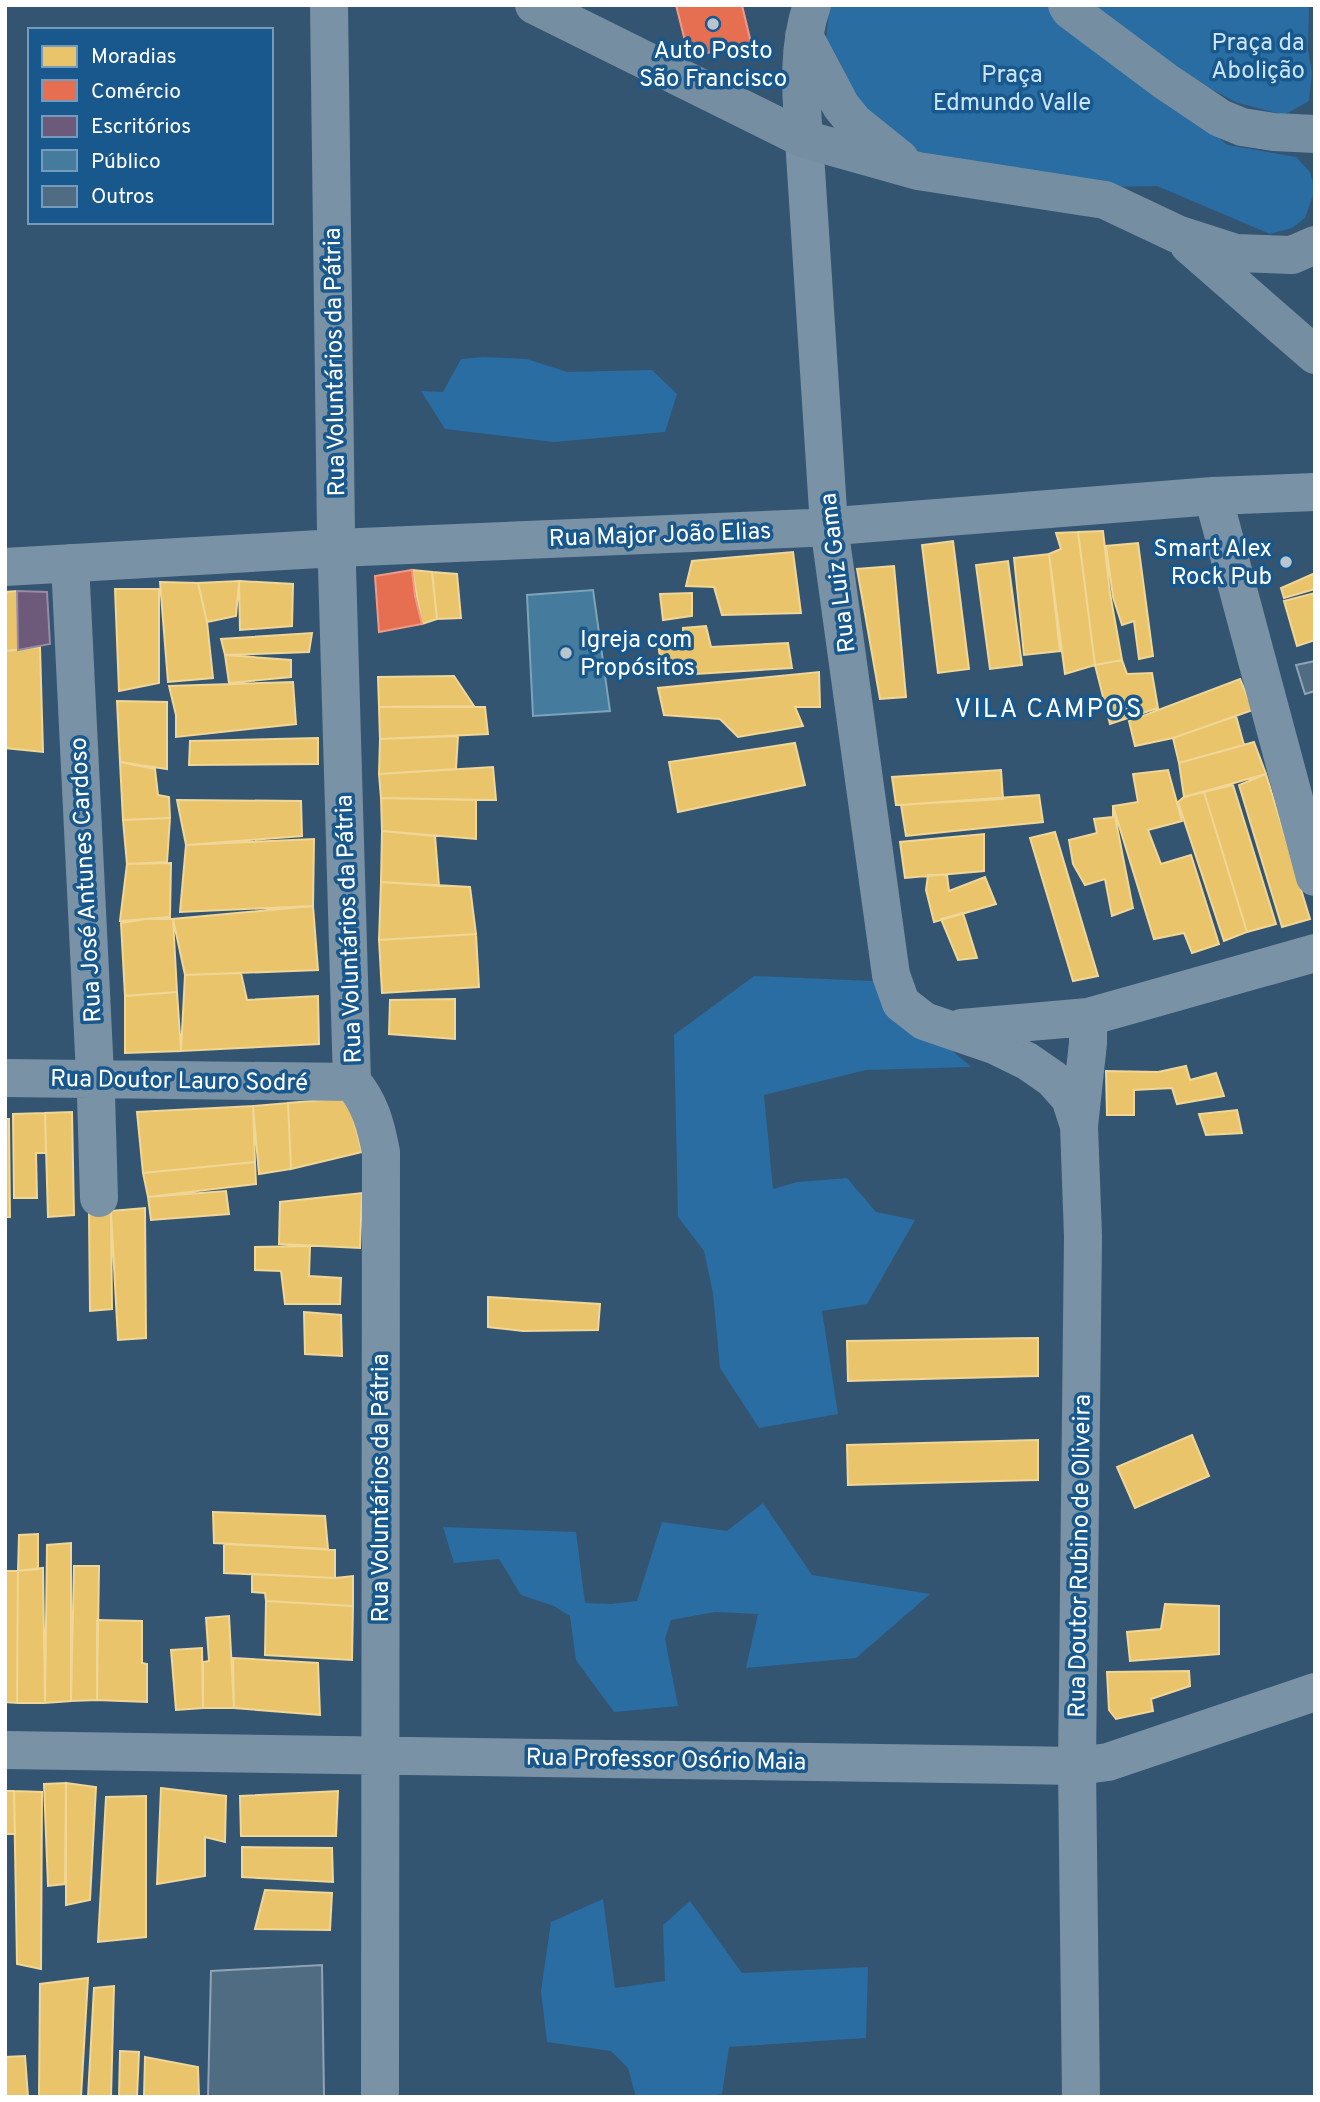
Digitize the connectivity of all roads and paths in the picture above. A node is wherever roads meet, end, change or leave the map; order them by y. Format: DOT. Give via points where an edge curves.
graph roads {
  1 [pos="329,5"];
  2 [pos="534,5"];
  3 [pos="1068,5"];
  4 [pos="808,21"];
  5 [pos="1315,134"];
  6 [pos="804,139"];
  7 [pos="918,171"];
  8 [pos="1177,234"];
  9 [pos="1315,245"];
  10 [pos="1315,355"];
  11 [pos="1315,492"];
  12 [pos="1213,496"];
  13 [pos="829,526"];
  14 [pos="337,548"];
  15 [pos="70,563"];
  16 [pos="5,567"];
  17 [pos="1315,877"];
  18 [pos="1315,953"];
  19 [pos="1088,1017"];
  20 [pos="951,1029"];
  21 [pos="5,1078"];
  22 [pos="95,1079"];
  23 [pos="352,1082"];
  24 [pos="1079,1126"];
  25 [pos="99,1198"];
  26 [pos="1315,1692"];
  27 [pos="5,1750"];
  28 [pos="379,1755"];
  29 [pos="1077,1766"];
  30 [pos="380,2097"];
  31 [pos="1081,2097"];
  1 -- 14 [label="street, Rua Voluntários da Pátria"];
  2 -- 6 [label="main road"];
  3 -- 5 [label="main road" via="1220,118 1242,127"];
  4 -- 6 [label="main road" via="801,95"];
  4 -- 7 [label="main road" via="841,106 854,122"];
  6 -- 7 [label="main road"];
  6 -- 13 [label="street, Rua Luiz Gama"];
  7 -- 8 [label="main road" via="1105,200"];
  8 -- 9 [label="main road" via="1236,253 1292,255"];
  8 -- 10 [label="main road"];
  11 -- 12 [label="street, Rua Major João Elias"];
  12 -- 13 [label="street, Rua Major João Elias"];
  12 -- 17 [label="street"];
  13 -- 14 [label="street, Rua Major João Elias"];
  13 -- 20 [label="street, Rua Luiz Gama" via="891,975 901,1003 924,1021"];
  14 -- 15 [label="street, Rua Major João Elias"];
  14 -- 23 [label="street, Rua Voluntários da Pátria"];
  15 -- 16 [label="street, Rua Major João Elias"];
  15 -- 22 [label="street, Rua José Antunes Cardoso"];
  18 -- 19 [label="street"];
  19 -- 20 [label="street"];
  19 -- 24 [label="street, Rua Doutor Rubino de Oliveira"];
  20 -- 24 [label="street" via="1027,1061 1053,1079 1070,1098"];
  21 -- 22 [label="street, Rua Doutor Lauro Sodré"];
  22 -- 23 [label="street, Rua Doutor Lauro Sodré"];
  22 -- 25 [label="street, Rua José Antunes Cardoso"];
  23 -- 28 [label="street, Rua Voluntários da Pátria" via="363,1094 381,1152"];
  24 -- 29 [label="street, Rua Doutor Rubino de Oliveira" via="1083,1250"];
  26 -- 29 [label="street, Rua Professor Osório Maia" via="1108,1762"];
  27 -- 28 [label="street, Rua Professor Osório Maia"];
  28 -- 29 [label="street, Rua Professor Osório Maia"];
  28 -- 30 [label="street, Rua Voluntários da Pátria"];
  29 -- 31 [label="street, Rua Doutor Rubino de Oliveira"];
}
